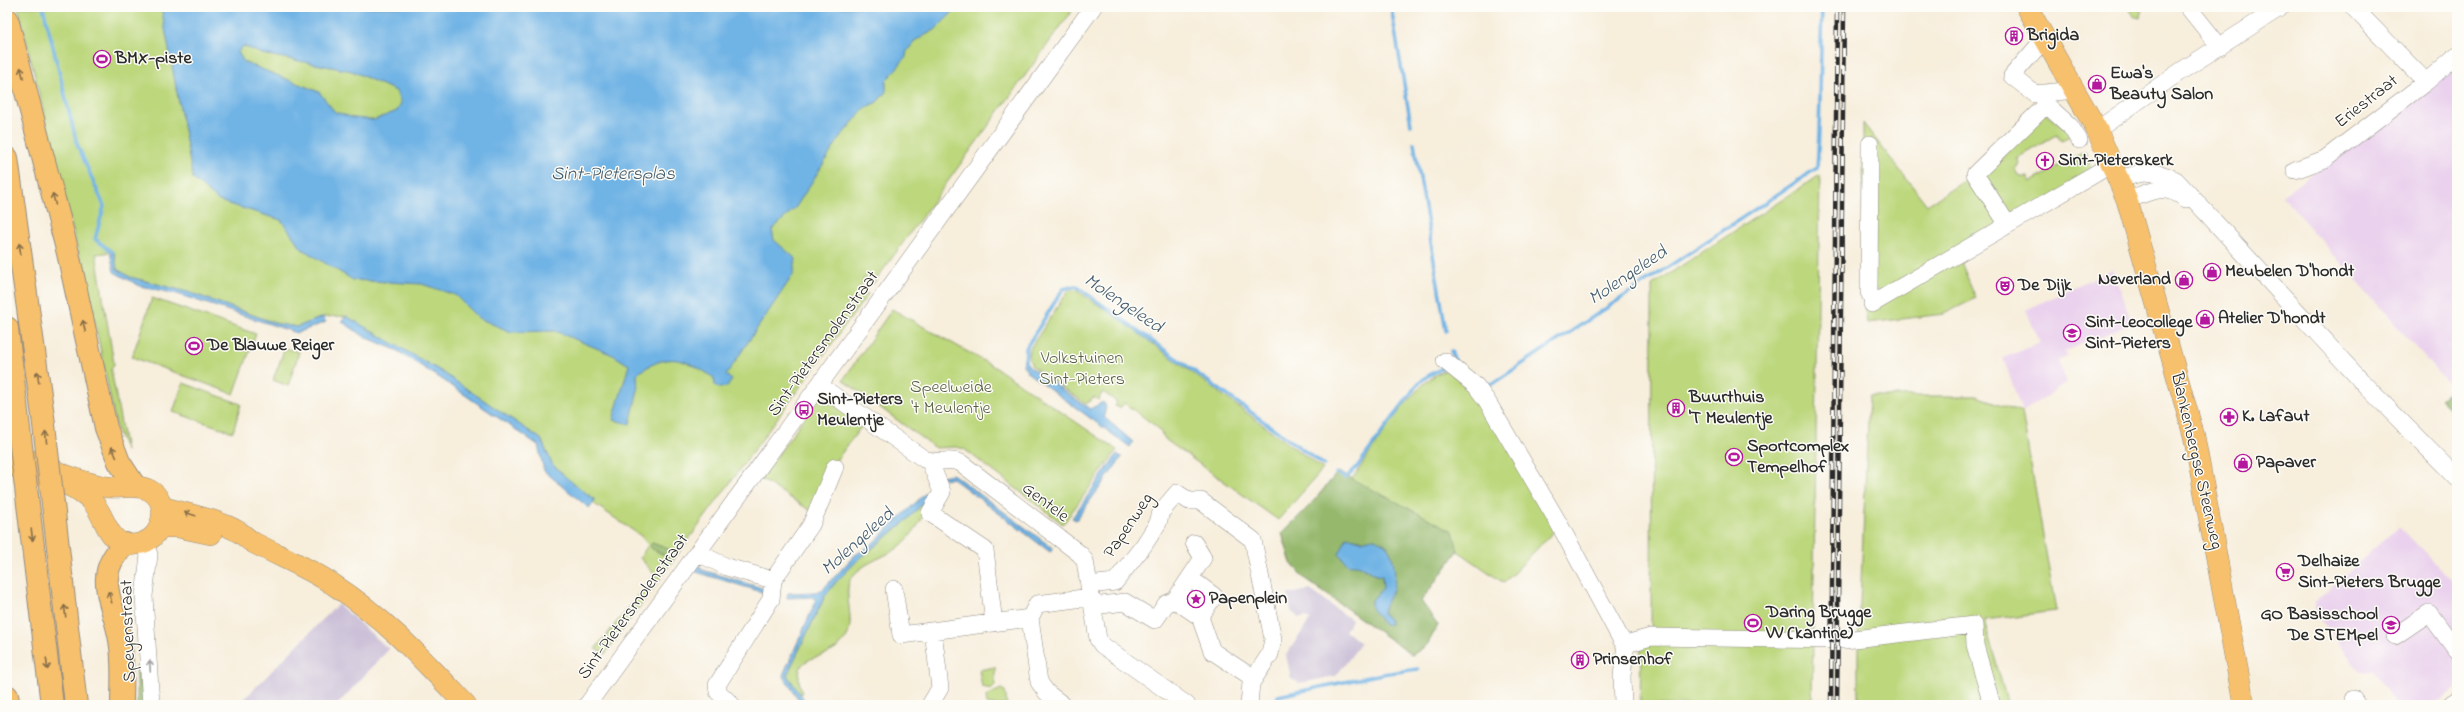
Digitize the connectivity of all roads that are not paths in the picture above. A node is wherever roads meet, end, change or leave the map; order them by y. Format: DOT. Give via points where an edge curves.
graph roads {
  1 [pos="1093,7"];
  2 [pos="2027,7"];
  3 [pos="2188,7"];
  4 [pos="2281,7"];
  5 [pos="2353,7"];
  6 [pos="7,18"];
  7 [pos="2045,38"];
  8 [pos="2220,47"];
  9 [pos="2457,55"];
  10 [pos="2426,82"];
  11 [pos="2075,90"];
  12 [pos="2085,137"];
  13 [pos="1870,144"];
  14 [pos="7,158"];
  15 [pos="2295,170"];
  16 [pos="2110,175"];
  17 [pos="2126,200"];
  18 [pos="2203,211"];
  19 [pos="2008,225"];
  20 [pos="7,328"];
  21 [pos="1445,361"];
  22 [pos="819,385"];
  23 [pos="7,451"];
  24 [pos="930,462"];
  25 [pos="7,464"];
  26 [pos="835,467"];
  27 [pos="2457,478"];
  28 [pos="134,485"];
  29 [pos="161,517"];
  30 [pos="1194,543"];
  31 [pos="140,547"];
  32 [pos="698,553"];
  33 [pos="1191,579"];
  34 [pos="773,580"];
  35 [pos="894,589"];
  36 [pos="1091,596"];
  37 [pos="1175,600"];
  38 [pos="1030,618"];
  39 [pos="1200,618"];
  40 [pos="994,623"];
  41 [pos="933,631"];
  42 [pos="2395,636"];
  43 [pos="1626,644"];
  44 [pos="2457,651"];
  45 [pos="1255,674"];
  46 [pos="7,696"];
  47 [pos="2457,701"];
  48 [pos="925,704"];
  49 [pos="9,705"];
  50 [pos="52,705"];
  51 [pos="76,705"];
  52 [pos="122,705"];
  53 [pos="152,705"];
  54 [pos="466,705"];
  55 [pos="587,705"];
  56 [pos="732,705"];
  57 [pos="1063,705"];
  58 [pos="1187,705"];
  59 [pos="1248,705"];
  60 [pos="1623,705"];
  61 [pos="1992,705"];
  62 [pos="2244,705"];
  63 [pos="2451,705"];
  1 -- 22 [label="street, Sint-Pietersmolenstraat"];
  2 -- 7 [label="main road, Blankenbergse Steenweg"];
  3 -- 8 [label="street"];
  4 -- 8 [label="street"];
  5 -- 10 [label="street"];
  28 -- 6 [label="highway, one-way" via="119,462 106,428 68,253"];
  7 -- 11 [label="main road, Blankenbergse Steenweg"];
  7 -- 11 [label="street" via="2012,76 2035,94"];
  8 -- 12 [label="street"];
  9 -- 10 [label="street, Eriestraat"];
  10 -- 15 [label="street, Eriestraat" via="2325,159"];
  11 -- 12 [label="main road, Blankenbergse Steenweg"];
  12 -- 16 [label="main road, Blankenbergse Steenweg"];
  12 -- 19 [label="street" via="2049,107 2041,110 1975,174"];
  13 -- 19 [label="street" via="1870,292 1873,303"];
  51 -- 14 [label="highway, one-way, bridge" via="43,416"];
  16 -- 17 [label="main road, Blankenbergse Steenweg"];
  16 -- 18 [label="street" via="2161,173 2176,180"];
  16 -- 19 [label="street"];
  17 -- 18 [label="street" via="2152,191 2168,189 2177,192"];
  17 -- 62 [label="main road, Blankenbergse Steenweg" via="2194,436"];
  18 -- 27 [label="street" via="2366,386"];
  20 -- 50 [label="highway, one-way, bridge"];
  21 -- 43 [label="street" via="1476,386 1487,402 1558,522 1616,634"];
  22 -- 24 [label="street"];
  22 -- 32 [label="street, Sint-Pietersmolenstraat"];
  23 -- 28 [label="main road" via="108,487"];
  24 -- 36 [label="street, Gentele" via="961,462 1080,554 1085,561"];
  24 -- 40 [label="street" via="942,492 930,513 984,550"];
  25 -- 31 [label="main road" via="76,489 92,500 109,533"];
  26 -- 34 [label="street" via="811,524"];
  28 -- 29 [label="main road" via="151,491"];
  29 -- 31 [label="main road" via="154,535"];
  29 -- 54 [label="main road" via="226,527 240,532 253,543 301,566 359,601 404,640"];
  30 -- 33 [label="street" via="1203,558"];
  52 -- 31 [label="highway, one-way" via="121,642 106,576 114,555"];
  53 -- 31 [label="street, Speyenstraat, one-way"];
  32 -- 34 [label="street" via="727,567"];
  32 -- 55 [label="street, Sint-Pietersmolenstraat"];
  33 -- 37 [label="street"];
  33 -- 39 [label="street" via="1214,596"];
  34 -- 56 [label="street" via="771,599 717,685 718,692"];
  35 -- 41 [label="street" via="901,635"];
  36 -- 37 [label="street" via="1125,602 1155,620 1166,604"];
  36 -- 38 [label="street" via="1037,604"];
  36 -- 45 [label="street, Papenweg" via="1115,582 1144,545 1158,523 1161,512 1177,492 1189,501 1201,501 1253,540 1273,639 1270,654"];
  36 -- 58 [label="street, Gentele" via="1098,639 1102,645"];
  37 -- 39 [label="street"];
  38 -- 40 [label="street"];
  38 -- 57 [label="street" via="1039,682 1047,693"];
  39 -- 45 [label="street" via="1212,651 1247,674"];
  40 -- 41 [label="street"];
  41 -- 48 [label="street" via="940,688"];
  42 -- 44 [label="street" via="2430,613"];
  43 -- 60 [label="street" via="1622,676"];
  43 -- 61 [label="street" via="1651,637 1845,640 1974,625 1975,645"];
  45 -- 59 [label="street, Papenweg"];
  46 -- 49 [label="highway"];
  47 -- 63 [label="street"];
}
